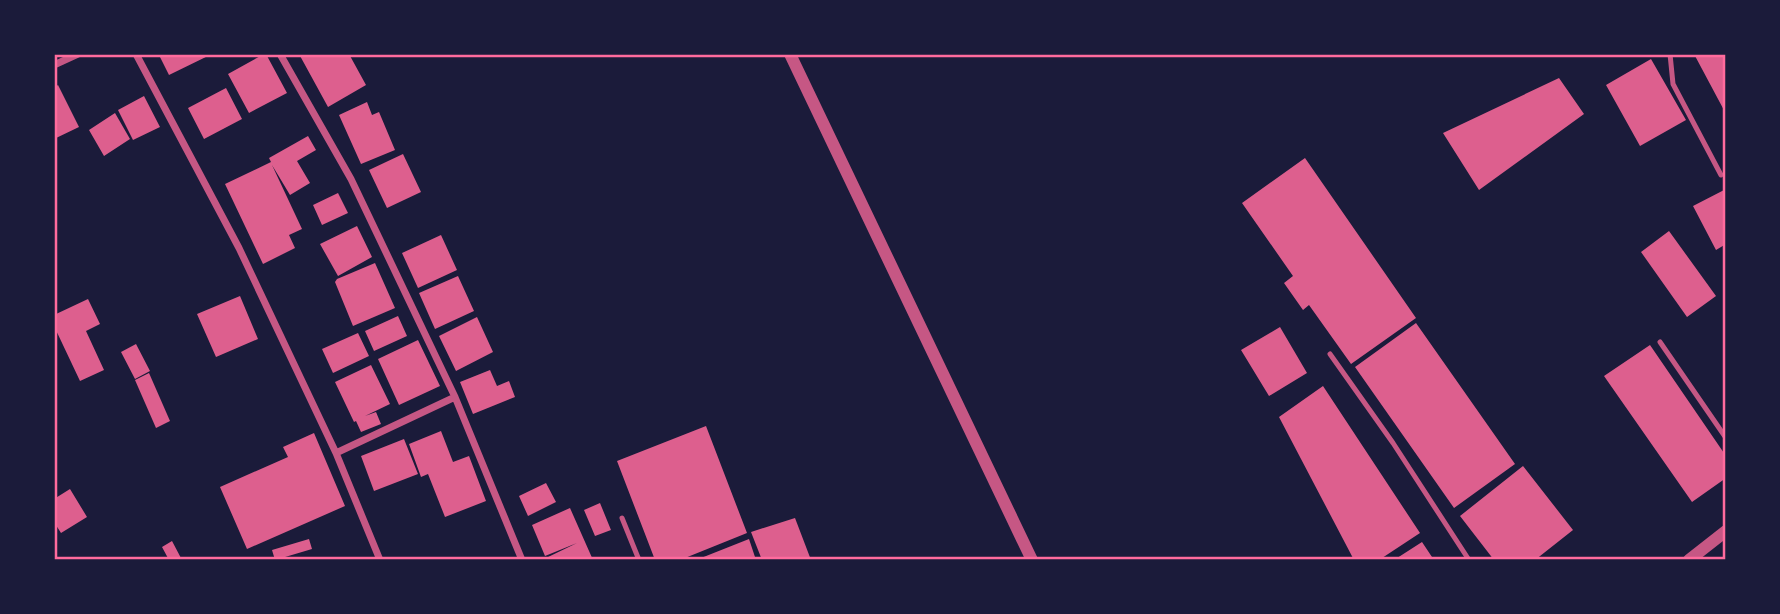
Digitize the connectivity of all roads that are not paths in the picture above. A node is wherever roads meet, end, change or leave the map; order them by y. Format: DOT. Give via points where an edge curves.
graph roads {
  1 [pos="78,54"];
  2 [pos="136,54"];
  3 [pos="280,54"];
  4 [pos="790,54"];
  5 [pos="1670,54"];
  6 [pos="54,65"];
  7 [pos="1721,175"];
  8 [pos="1660,342"];
  9 [pos="1330,354"];
  10 [pos="455,397"];
  11 [pos="1726,438"];
  12 [pos="336,453"];
  13 [pos="622,518"];
  14 [pos="1726,531"];
  15 [pos="380,560"];
  16 [pos="522,560"];
  17 [pos="639,560"];
  18 [pos="1032,560"];
  19 [pos="1469,560"];
  20 [pos="1689,560"];
  1 -- 6 [label="street"];
  2 -- 12 [label="street" via="239,248"];
  3 -- 10 [label="street" via="351,179"];
  4 -- 18 [label="street"];
  5 -- 7 [label="lane" via="1673,84"];
  8 -- 11 [label="lane"];
  9 -- 19 [label="lane"];
  10 -- 12 [label="street"];
  10 -- 16 [label="street"];
  12 -- 15 [label="street"];
  13 -- 17 [label="lane"];
  14 -- 20 [label="street"];
}
